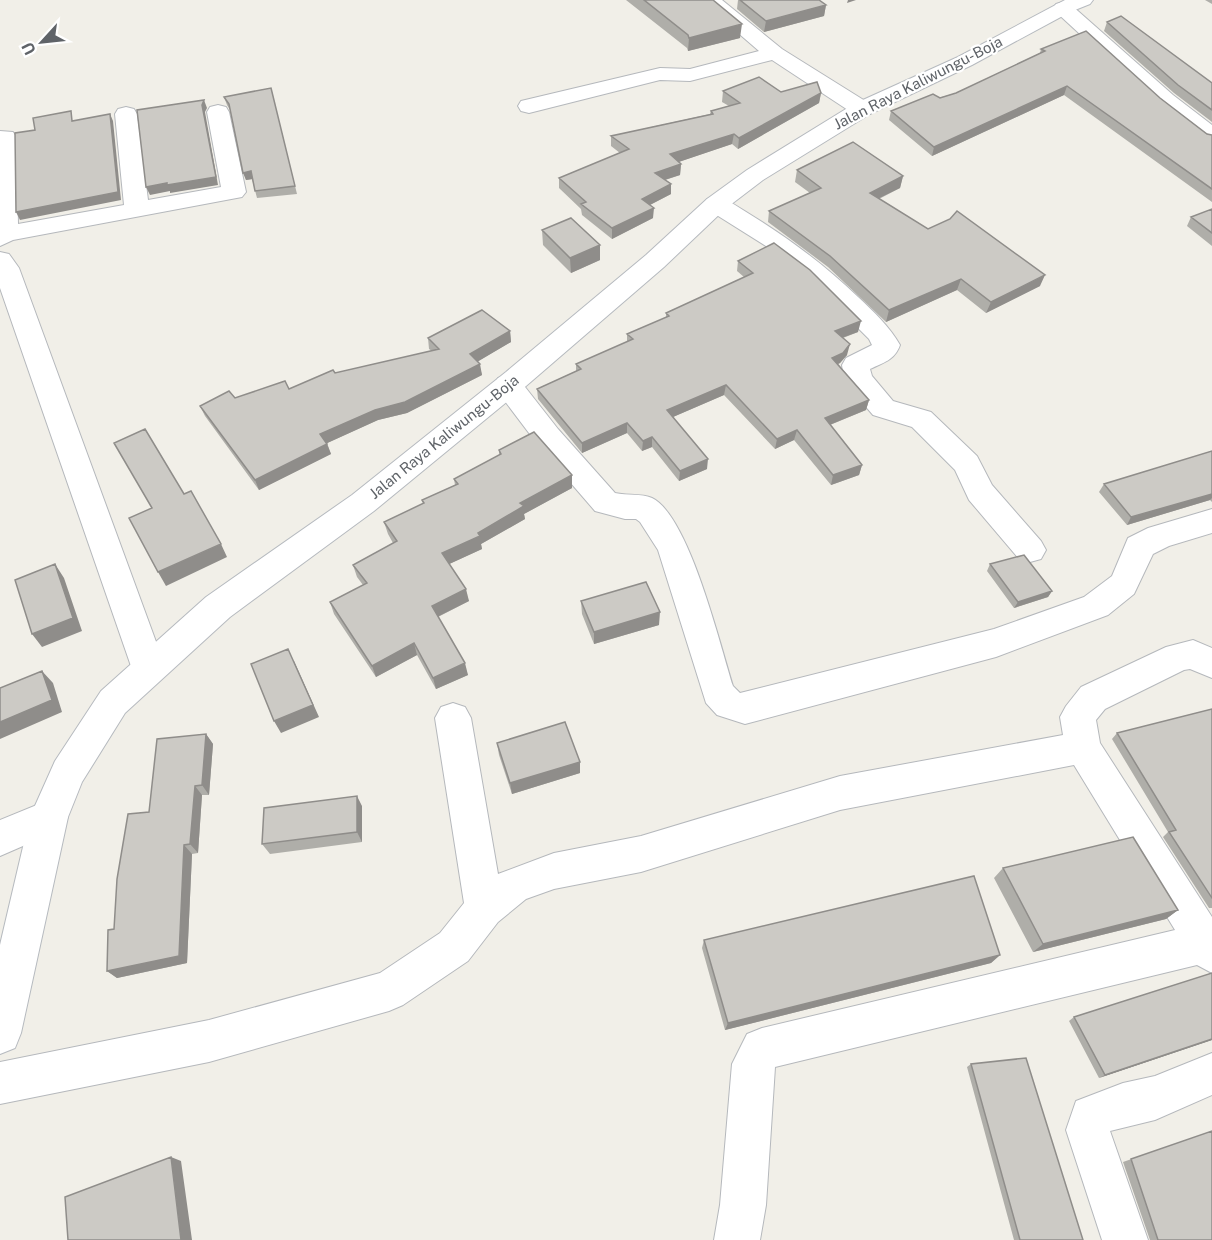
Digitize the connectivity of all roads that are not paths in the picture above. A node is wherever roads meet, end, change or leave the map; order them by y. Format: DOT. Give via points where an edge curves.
graph roads {
  1 [pos="714,1"];
  2 [pos="1073,4"];
  3 [pos="775,53"];
  4 [pos="529,106"];
  5 [pos="861,109"];
  6 [pos="218,112"];
  7 [pos="126,114"];
  8 [pos="1212,135"];
  9 [pos="5,137"];
  10 [pos="716,204"];
  11 [pos="137,210"];
  12 [pos="2,244"];
  13 [pos="508,385"];
  14 [pos="1212,521"];
  15 [pos="1030,550"];
  16 [pos="1212,664"];
  17 [pos="149,669"];
  18 [pos="453,718"];
  19 [pos="1083,747"];
  20 [pos="49,818"];
  21 [pos="0,838"];
  22 [pos="484,908"];
  23 [pos="1209,948"];
  24 [pos="0,1033"];
  25 [pos="1212,1074"];
  26 [pos="0,1083"];
  27 [pos="737,1240"];
  28 [pos="1125,1240"];
  1 -- 3 [label="street"];
  2 -- 5 [label="street, Jalan Raya Kaliwungu-Boja" via="965,61"];
  2 -- 8 [label="street" via="1165,100"];
  3 -- 4 [label="street" via="690,75 660,74"];
  3 -- 5 [label="street"];
  5 -- 10 [label="street, Jalan Raya Kaliwungu-Boja"];
  6 -- 11 [label="street" via="234,192"];
  7 -- 11 [label="street"];
  9 -- 12 [label="street"];
  10 -- 13 [label="street, Jalan Raya Kaliwungu-Boja"];
  10 -- 15 [label="street" via="778,242 818,273 880,334 886,345 884,351 856,364 858,380 883,408 921,419 957,453 967,464 980,492"];
  11 -- 12 [label="street"];
  12 -- 17 [label="street" via="6,268"];
  13 -- 14 [label="street" via="606,503 642,507 651,514 673,547 718,692 733,708 746,709 996,643 1096,606 1123,585 1136,563 1139,547"];
  13 -- 17 [label="street, Jalan Raya Kaliwungu-Boja" via="363,503 218,608"];
  16 -- 19 [label="street" via="1193,654 1178,657 1093,698 1078,717"];
  17 -- 20 [label="street, Jalan Raya Kaliwungu-Boja" via="113,702 93,731 68,773"];
  18 -- 22 [label="street"];
  19 -- 22 [label="street" via="840,794 641,855 554,871 514,885"];
  19 -- 23 [label="street"];
  20 -- 21 [label="street"];
  20 -- 24 [label="street, Jalan Raya Kaliwungu-Boja"];
  22 -- 26 [label="street" via="454,947 389,991 209,1041"];
  23 -- 27 [label="street" via="762,1049 753,1064"];
  25 -- 28 [label="street" via="1155,1098 1091,1116 1088,1130"];
}
